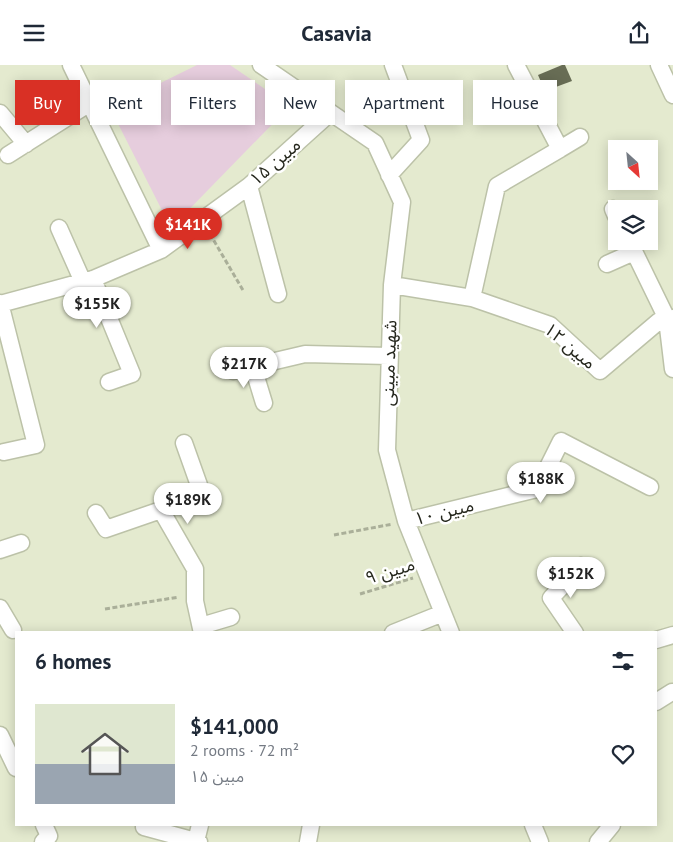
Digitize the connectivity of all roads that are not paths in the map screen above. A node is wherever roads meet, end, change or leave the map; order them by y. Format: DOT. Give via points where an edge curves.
graph roads {
  1 [pos="71,65"];
  2 [pos="393,65"];
  3 [pos="516,65"];
  4 [pos="660,65"];
  5 [pos="271,68"];
  6 [pos="287,80"];
  7 [pos="673,95"];
  8 [pos="90,103"];
  9 [pos="0,113"];
  10 [pos="335,116"];
  11 [pos="101,125"];
  12 [pos="317,125"];
  13 [pos="580,137"];
  14 [pos="26,144"];
  15 [pos="560,149"];
  16 [pos="8,155"];
  17 [pos="390,175"];
  18 [pos="249,186"];
  19 [pos="59,228"];
  20 [pos="161,250"];
  21 [pos="627,250"];
  22 [pos="633,250"];
  23 [pos="607,264"];
  24 [pos="88,280"];
  25 [pos="392,285"];
  26 [pos="278,295"];
  27 [pos="472,298"];
  28 [pos="0,304"];
  29 [pos="670,319"];
  30 [pos="389,356"];
  31 [pos="253,367"];
  32 [pos="673,369"];
  33 [pos="234,371"];
  34 [pos="109,382"];
  35 [pos="264,403"];
  36 [pos="184,443"];
  37 [pos="4,452"];
  38 [pos="650,487"];
  39 [pos="161,510"];
  40 [pos="96,513"];
  41 [pos="406,521"];
  42 [pos="21,543"];
  43 [pos="0,550"];
  44 [pos="580,566"];
  45 [pos="0,608"];
  46 [pos="443,613"];
  47 [pos="231,617"];
  48 [pos="201,629"];
  49 [pos="13,630"];
  50 [pos="398,631"];
  51 [pos="450,631"];
  52 [pos="574,631"];
  53 [pos="673,635"];
  54 [pos="657,640"];
  55 [pos="672,692"];
  56 [pos="657,701"];
  57 [pos="0,735"];
  58 [pos="15,766"];
  59 [pos="44,826"];
  60 [pos="200,826"];
  61 [pos="311,826"];
  62 [pos="533,826"];
  63 [pos="611,826"];
  64 [pos="144,827"];
  65 [pos="43,842"];
  66 [pos="197,842"];
  67 [pos="308,842"];
  68 [pos="540,842"];
  69 [pos="598,842"];
  1 -- 8 [label="street"];
  2 -- 17 [label="street" via="421,141"];
  3 -- 15 [label="street"];
  4 -- 7 [label="street"];
  5 -- 6 [label="street, شهید مبینی"];
  8 -- 14 [label="street"];
  9 -- 14 [label="street"];
  10 -- 17 [label="street, شهید مبینی" via="375,143"];
  11 -- 20 [label="street"];
  12 -- 18 [label="street, مبین ۱۵"];
  13 -- 15 [label="street"];
  14 -- 16 [label="street"];
  15 -- 27 [label="street" via="497,186"];
  17 -- 25 [label="street, شهید مبینی" via="402,202"];
  18 -- 20 [label="street, مبین ۱۵"];
  18 -- 26 [label="street"];
  19 -- 24 [label="street"];
  20 -- 24 [label="street, مبین ۱۵"];
  21 -- 23 [label="street"];
  22 -- 29 [label="street"];
  24 -- 28 [label="street, مبین ۱۵"];
  24 -- 34 [label="street" via="132,374"];
  25 -- 27 [label="street, مبین ۱۲"];
  25 -- 30 [label="street, شهید مبینی"];
  27 -- 29 [label="street, مبین ۱۲" via="550,325 600,371 659,321"];
  28 -- 37 [label="street" via="36,445"];
  29 -- 32 [label="street"];
  30 -- 31 [label="street" via="305,354"];
  30 -- 41 [label="street, شهید مبینی" via="387,450"];
  31 -- 33 [label="street"];
  31 -- 35 [label="street"];
  36 -- 39 [label="street" via="200,488"];
  38 -- 41 [label="street, مبین ۱۰" via="561,441 538,489"];
  39 -- 40 [label="street" via="106,529"];
  39 -- 48 [label="street" via="195,569 195,595"];
  41 -- 46 [label="street, شهید مبینی"];
  42 -- 43 [label="street"];
  44 -- 52 [label="street" via="551,598"];
  45 -- 49 [label="street"];
  46 -- 50 [label="street"];
  46 -- 51 [label="street, شهید مبینی"];
  47 -- 48 [label="street"];
  53 -- 54 [label="street"];
  55 -- 56 [label="street"];
  57 -- 58 [label="street"];
  59 -- 65 [label="street" via="49,836"];
  60 -- 66 [label="street"];
  61 -- 67 [label="street"];
  62 -- 68 [label="street"];
  63 -- 69 [label="street"];
  64 -- 66 [label="street"];
}
